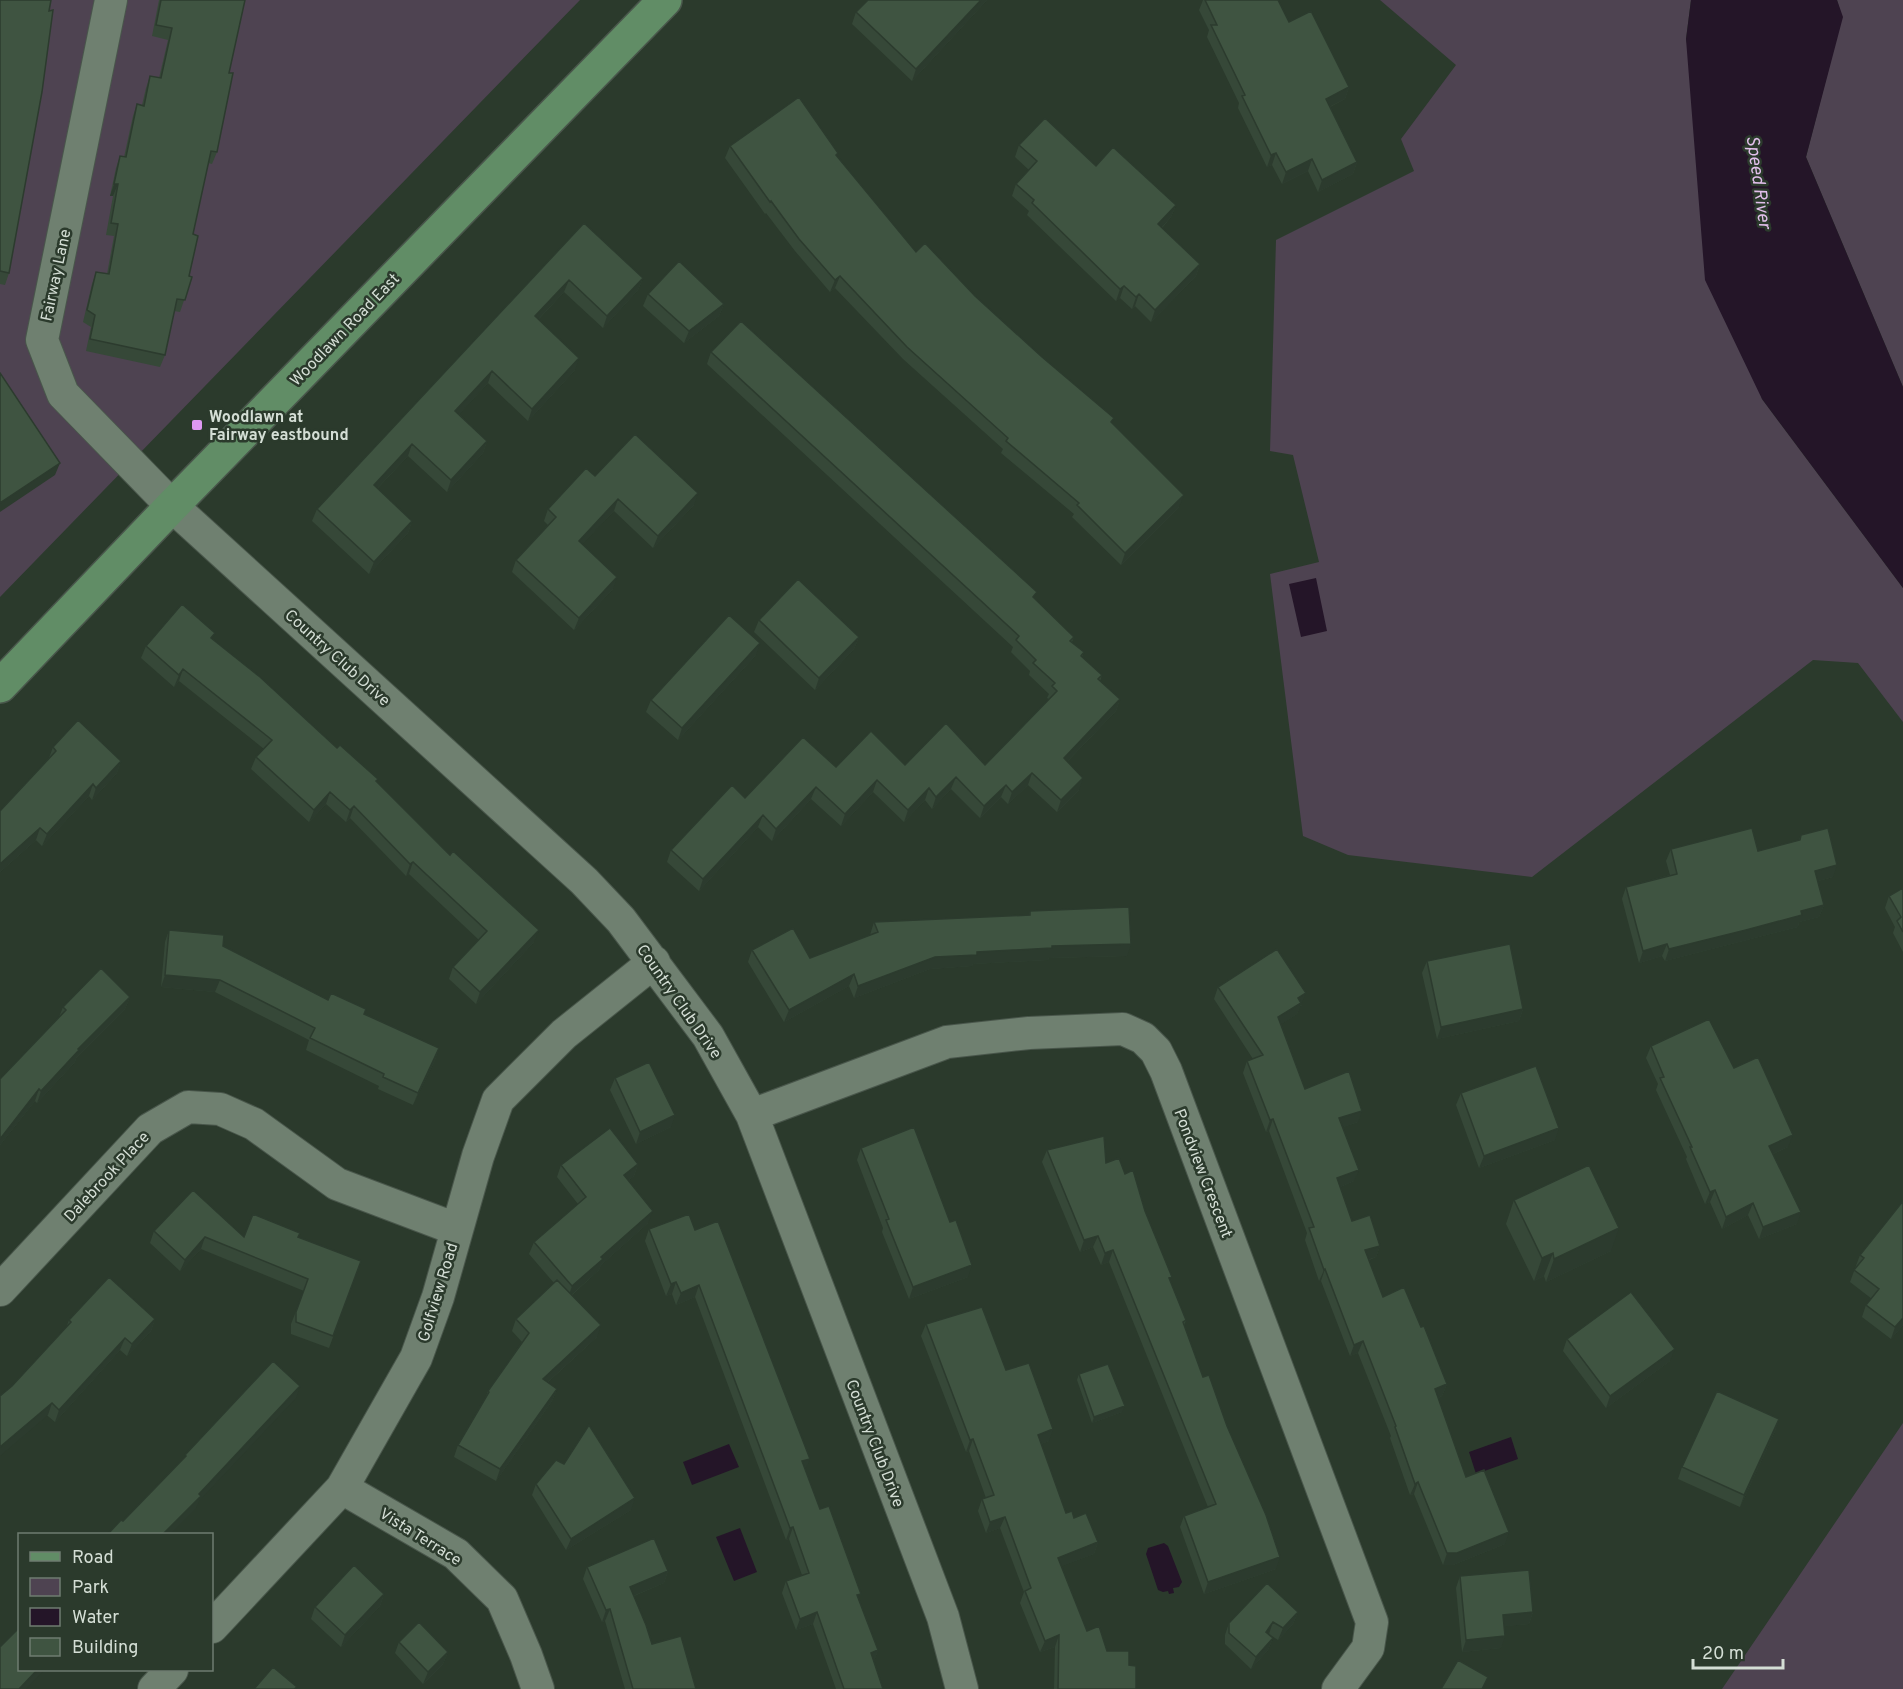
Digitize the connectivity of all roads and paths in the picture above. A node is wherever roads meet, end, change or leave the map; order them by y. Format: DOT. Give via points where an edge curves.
graph roads {
  1 [pos="111,0"];
  2 [pos="665,0"];
  3 [pos="172,506"];
  4 [pos="0,686"];
  5 [pos="654,962"];
  6 [pos="752,1115"];
  7 [pos="456,1229"];
  8 [pos="0,1290"];
  9 [pos="342,1488"];
  10 [pos="213,1627"];
  11 [pos="171,1671"];
  12 [pos="154,1689"];
  13 [pos="538,1689"];
  14 [pos="962,1689"];
  15 [pos="1338,1689"];
  1 -- 3 [label="street, Fairway Lane" via="42,340 63,394"];
  2 -- 3 [label="main road, Woodlawn Road East"];
  3 -- 4 [label="main road, Woodlawn Road East"];
  3 -- 5 [label="street, Country Club Drive" via="584,881"];
  5 -- 6 [label="street, Country Club Drive" via="708,1036"];
  5 -- 7 [label="street, Golfview Road" via="564,1034 498,1100"];
  6 -- 14 [label="street, Country Club Drive" via="943,1617"];
  6 -- 15 [label="street, Pondview Crescent" via="946,1042 1123,1029 1150,1044 1166,1071 1372,1622 1368,1647"];
  7 -- 8 [label="street, Dalebrook Place" via="337,1184 254,1124 220,1109 188,1107 150,1129"];
  7 -- 9 [label="street, Golfview Road" via="416,1358"];
  9 -- 10 [label="street, Golfview Road"];
  9 -- 13 [label="street, Vista Terrace" via="456,1554 502,1599"];
  11 -- 12 [label="street"];
}
